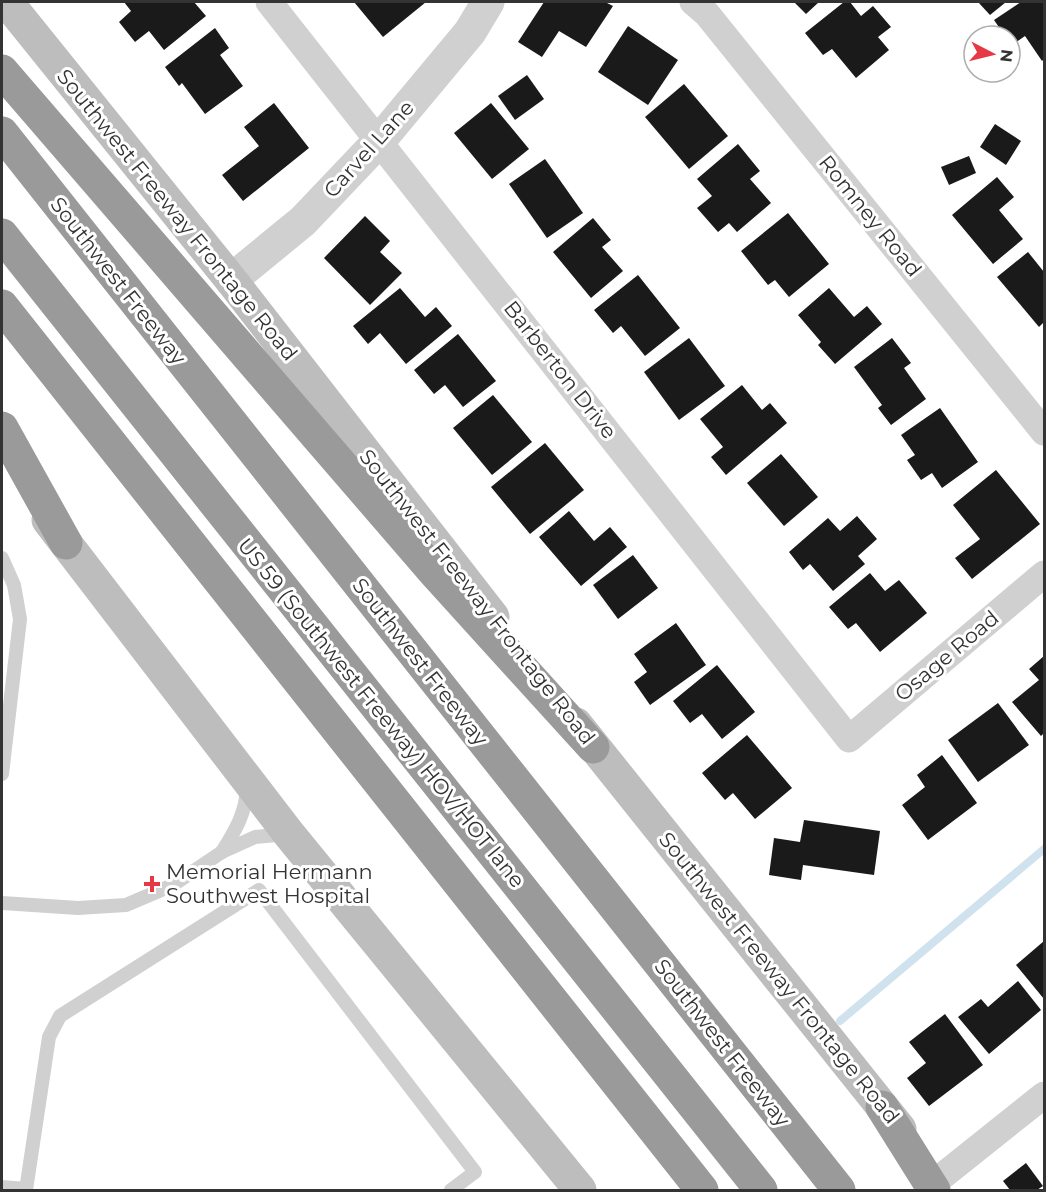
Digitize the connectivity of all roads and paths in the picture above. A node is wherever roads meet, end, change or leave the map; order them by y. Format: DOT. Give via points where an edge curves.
graph roads {
  1 [pos="7,2"];
  2 [pos="269,2"];
  3 [pos="488,2"];
  4 [pos="693,2"];
  5 [pos="2,70"];
  6 [pos="2,133"];
  7 [pos="380,140"];
  8 [pos="2,235"];
  9 [pos="231,280"];
  10 [pos="2,306"];
  11 [pos="2,428"];
  12 [pos="1044,432"];
  13 [pos="2,459"];
  14 [pos="66,543"];
  15 [pos="2,558"];
  16 [pos="1044,574"];
  17 [pos="849,738"];
  18 [pos="593,747"];
  19 [pos="2,774"];
  20 [pos="247,779"];
  21 [pos="289,834"];
  22 [pos="222,852"];
  23 [pos="2,903"];
  24 [pos="1044,1095"];
  25 [pos="882,1107"];
  26 [pos="941,1186"];
  27 [pos="2,1187"];
  28 [pos="26,1190"];
  29 [pos="451,1191"];
  30 [pos="580,1191"];
  31 [pos="702,1191"];
  32 [pos="761,1191"];
  33 [pos="838,1191"];
  1 -- 9 [label="main road, Southwest Freeway Frontage Road"];
  2 -- 7 [label="street, Barberton Drive"];
  3 -- 7 [label="street, Carvel Lane" via="470,32"];
  4 -- 12 [label="street, Romney Road" via="707,14"];
  5 -- 18 [label="highway" via="435,573"];
  6 -- 33 [label="highway, Southwest Freeway"];
  7 -- 9 [label="street, Carvel Lane" via="303,221"];
  7 -- 17 [label="street, Barberton Drive"];
  8 -- 32 [label="highway, US 59 (Southwest Freeway) HOV/HOT lane"];
  9 -- 18 [label="main road, Southwest Freeway Frontage Road"];
  10 -- 31 [label="highway"];
  11 -- 14 [label="highway"];
  13 -- 14 [label="main road"];
  14 -- 20 [label="main road"];
  15 -- 19 [label="lane" via="14,585 20,619"];
  16 -- 17 [label="street, Osage Road"];
  18 -- 25 [label="main road, Southwest Freeway Frontage Road"];
  20 -- 21 [label="main road"];
  20 -- 22 [label="lane" via="246,804 238,827"];
  21 -- 22 [label="lane" via="255,837"];
  21 -- 30 [label="main road"];
  22 -- 23 [label="lane" via="173,885 126,905 78,908"];
  24 -- 26 [label="street"];
  25 -- 26 [label="highway"];
  27 -- 28 [label="lane"];
  28 -- 29 [label="lane" via="49,1037 60,1016 259,890 475,1172"];
}
